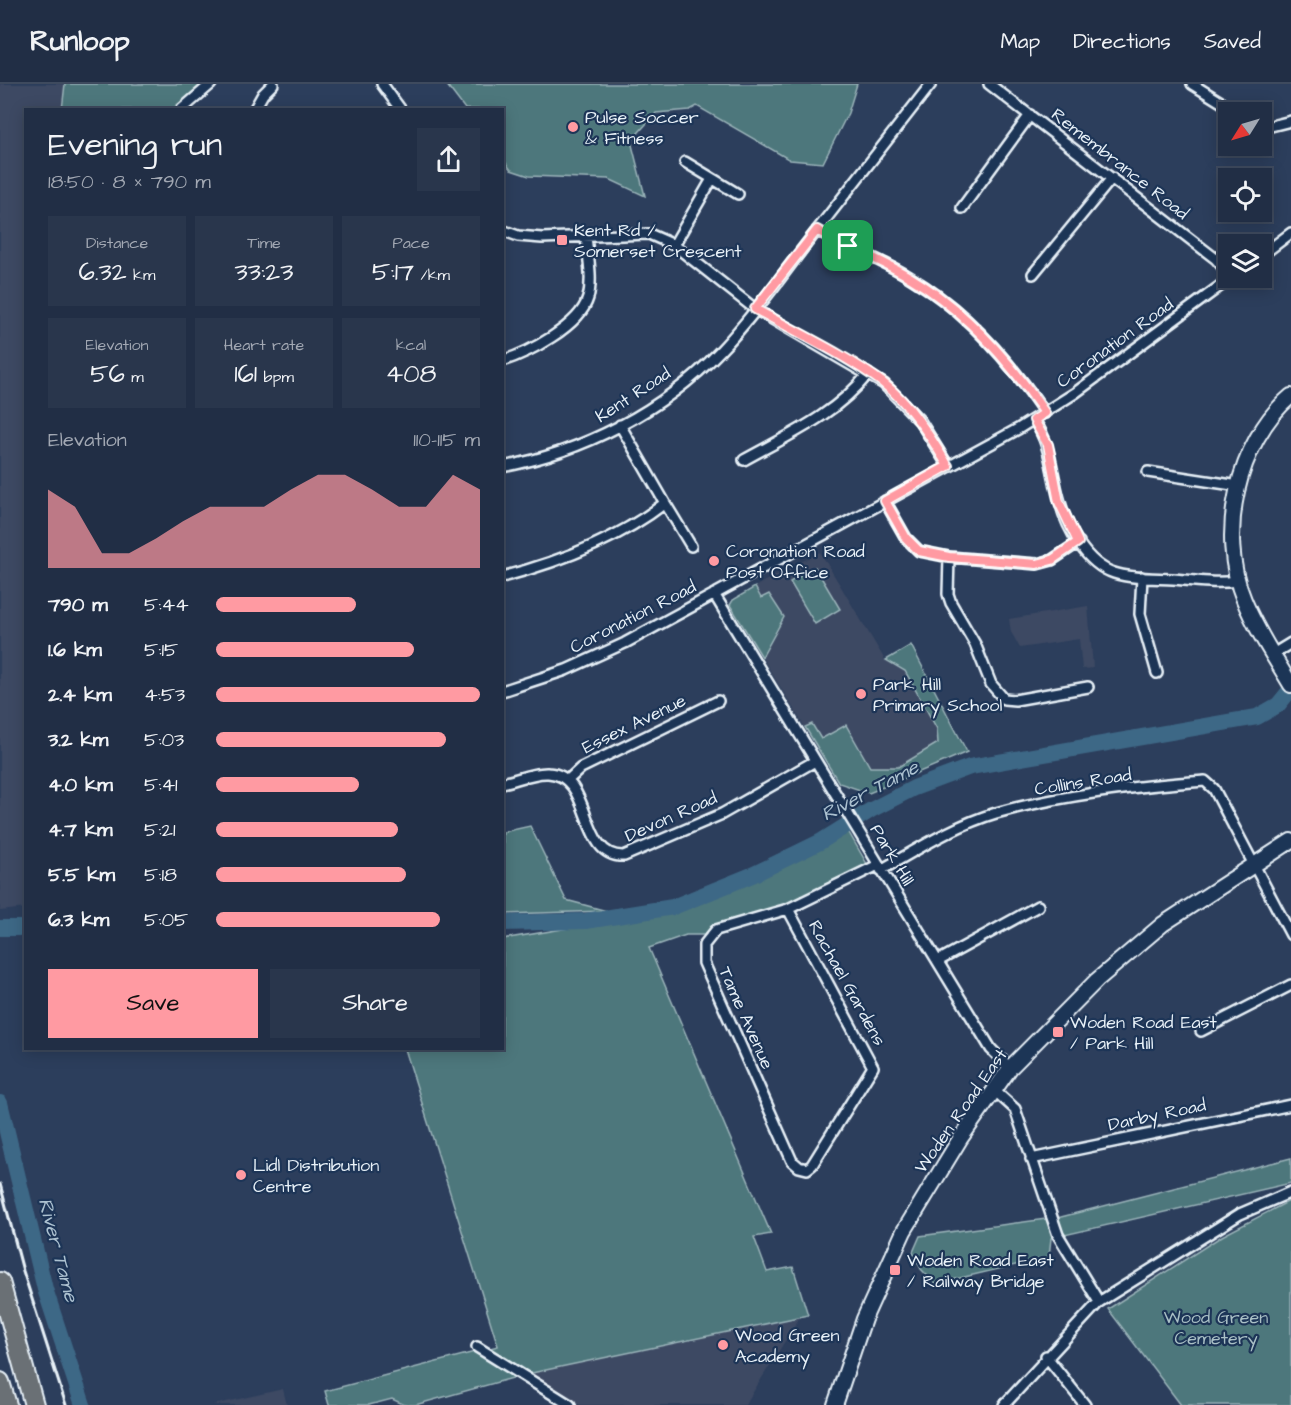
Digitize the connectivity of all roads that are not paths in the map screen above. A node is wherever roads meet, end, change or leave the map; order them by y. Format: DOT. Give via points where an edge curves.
graph roads {
  1 [pos="211,84"];
  2 [pos="273,84"];
  3 [pos="382,84"];
  4 [pos="931,84"];
  5 [pos="989,84"];
  6 [pos="1192,84"];
  7 [pos="1221,102"];
  8 [pos="183,108"];
  9 [pos="255,108"];
  10 [pos="400,108"];
  11 [pos="1030,116"];
  12 [pos="1291,121"];
  13 [pos="1272,126"];
  14 [pos="686,162"];
  15 [pos="1112,178"];
  16 [pos="712,179"];
  17 [pos="738,194"];
  18 [pos="962,208"];
  19 [pos="817,230"];
  20 [pos="504,231"];
  21 [pos="1291,233"];
  22 [pos="586,237"];
  23 [pos="674,245"];
  24 [pos="1272,247"];
  25 [pos="1218,261"];
  26 [pos="1033,274"];
  27 [pos="1218,287"];
  28 [pos="755,309"];
  29 [pos="504,360"];
  30 [pos="868,374"];
  31 [pos="1291,396"];
  32 [pos="1045,413"];
  33 [pos="1034,420"];
  34 [pos="620,425"];
  35 [pos="744,460"];
  36 [pos="504,466"];
  37 [pos="948,466"];
  38 [pos="1148,472"];
  39 [pos="1239,486"];
  40 [pos="885,501"];
  41 [pos="665,503"];
  42 [pos="1078,542"];
  43 [pos="691,546"];
  44 [pos="949,557"];
  45 [pos="504,577"];
  46 [pos="1142,577"];
  47 [pos="1237,581"];
  48 [pos="714,594"];
  49 [pos="1291,643"];
  50 [pos="1273,654"];
  51 [pos="1157,673"];
  52 [pos="1289,682"];
  53 [pos="1088,687"];
  54 [pos="504,691"];
  55 [pos="718,701"];
  56 [pos="815,761"];
  57 [pos="567,781"];
  58 [pos="504,783"];
  59 [pos="1291,841"];
  60 [pos="1254,865"];
  61 [pos="880,867"];
  62 [pos="1038,906"];
  63 [pos="789,909"];
  64 [pos="1291,934"];
  65 [pos="938,961"];
  66 [pos="1291,985"];
  67 [pos="1201,1031"];
  68 [pos="1010,1068"];
  69 [pos="994,1090"];
  70 [pos="1291,1105"];
  71 [pos="1031,1159"];
  72 [pos="812,1165"];
  73 [pos="1291,1192"];
  74 [pos="0,1282"];
  75 [pos="1099,1302"];
  76 [pos="477,1347"];
  77 [pos="20,1348"];
  78 [pos="1046,1356"];
  79 [pos="0,1382"];
  80 [pos="7,1405"];
  81 [pos="34,1405"];
  82 [pos="44,1405"];
  83 [pos="570,1405"];
  84 [pos="835,1405"];
  85 [pos="1004,1405"];
  86 [pos="1085,1405"];
  1 -- 8 [label="street"];
  2 -- 9 [label="street"];
  3 -- 10 [label="street"];
  4 -- 19 [label="street, Kent Road"];
  5 -- 11 [label="street, Remembrance Road"];
  6 -- 7 [label="street"];
  11 -- 15 [label="street, Remembrance Road"];
  11 -- 18 [label="street"];
  12 -- 13 [label="street"];
  14 -- 16 [label="street"];
  15 -- 25 [label="street, Remembrance Road"];
  15 -- 26 [label="street"];
  16 -- 17 [label="street"];
  16 -- 23 [label="street"];
  19 -- 28 [label="street, Kent Road"];
  19 -- 32 [label="street" via="911,278 966,317"];
  20 -- 22 [label="street" via="529,238"];
  21 -- 24 [label="street"];
  22 -- 23 [label="street" via="649,234"];
  22 -- 29 [label="street" via="590,281 584,308 536,346"];
  23 -- 28 [label="street"];
  27 -- 32 [label="street, Coronation Road"];
  28 -- 30 [label="street"];
  28 -- 34 [label="street, Kent Road" via="706,364 668,395"];
  30 -- 35 [label="street" via="826,414"];
  30 -- 37 [label="street" via="910,409"];
  31 -- 39 [label="street" via="1265,424"];
  32 -- 33 [label="street, Coronation Road"];
  33 -- 37 [label="street, Coronation Road"];
  33 -- 42 [label="street" via="1048,445 1059,502"];
  34 -- 36 [label="street, Kent Road" via="561,452"];
  34 -- 41 [label="street"];
  37 -- 40 [label="street, Coronation Road"];
  38 -- 39 [label="street"];
  39 -- 47 [label="street" via="1233,527"];
  40 -- 44 [label="street" via="911,545 928,554"];
  40 -- 48 [label="street, Coronation Road"];
  41 -- 43 [label="street"];
  41 -- 45 [label="street" via="639,522 597,542"];
  42 -- 44 [label="street" via="1052,560 1037,564"];
  42 -- 46 [label="street" via="1109,571"];
  44 -- 53 [label="street" via="951,603 975,644 991,684 1004,699"];
  46 -- 47 [label="street"];
  46 -- 51 [label="street" via="1140,614"];
  47 -- 50 [label="street" via="1251,617"];
  48 -- 54 [label="street, Coronation Road" via="608,651"];
  48 -- 56 [label="street, Park Hill"];
  49 -- 50 [label="street"];
  50 -- 52 [label="street"];
  55 -- 57 [label="street, Essex Avenue" via="581,768"];
  56 -- 57 [label="street, Devon Road" via="722,814 624,856 602,848"];
  56 -- 61 [label="street, Park Hill"];
  57 -- 58 [label="street" via="548,772"];
  59 -- 60 [label="street, Woden Road East"];
  60 -- 61 [label="street, Collins Road" via="1214,789 1205,781 1089,795 996,813"];
  60 -- 64 [label="street"];
  60 -- 68 [label="street, Woden Road East" via="1163,924 1097,980"];
  61 -- 63 [label="street, Tame Avenue"];
  61 -- 65 [label="street, Park Hill"];
  62 -- 65 [label="street"];
  63 -- 72 [label="street, Rachael Gardens" via="873,1067"];
  63 -- 72 [label="street, Tame Avenue" via="716,930 707,938 703,954 792,1161 807,1169"];
  65 -- 68 [label="street, Park Hill" via="991,1049"];
  66 -- 67 [label="street"];
  68 -- 69 [label="street, Woden Road East"];
  69 -- 71 [label="street" via="1015,1109"];
  69 -- 84 [label="street, Woden Road East" via="904,1231 864,1319"];
  70 -- 71 [label="street, Darby Road"];
  71 -- 75 [label="street" via="1058,1235"];
  73 -- 75 [label="street" via="1240,1214"];
  74 -- 77 [label="highway"];
  75 -- 78 [label="street"];
  76 -- 83 [label="street"];
  77 -- 81 [label="highway"];
  77 -- 82 [label="highway"];
  78 -- 85 [label="street"];
  78 -- 86 [label="street"];
  79 -- 80 [label="highway"];
}
